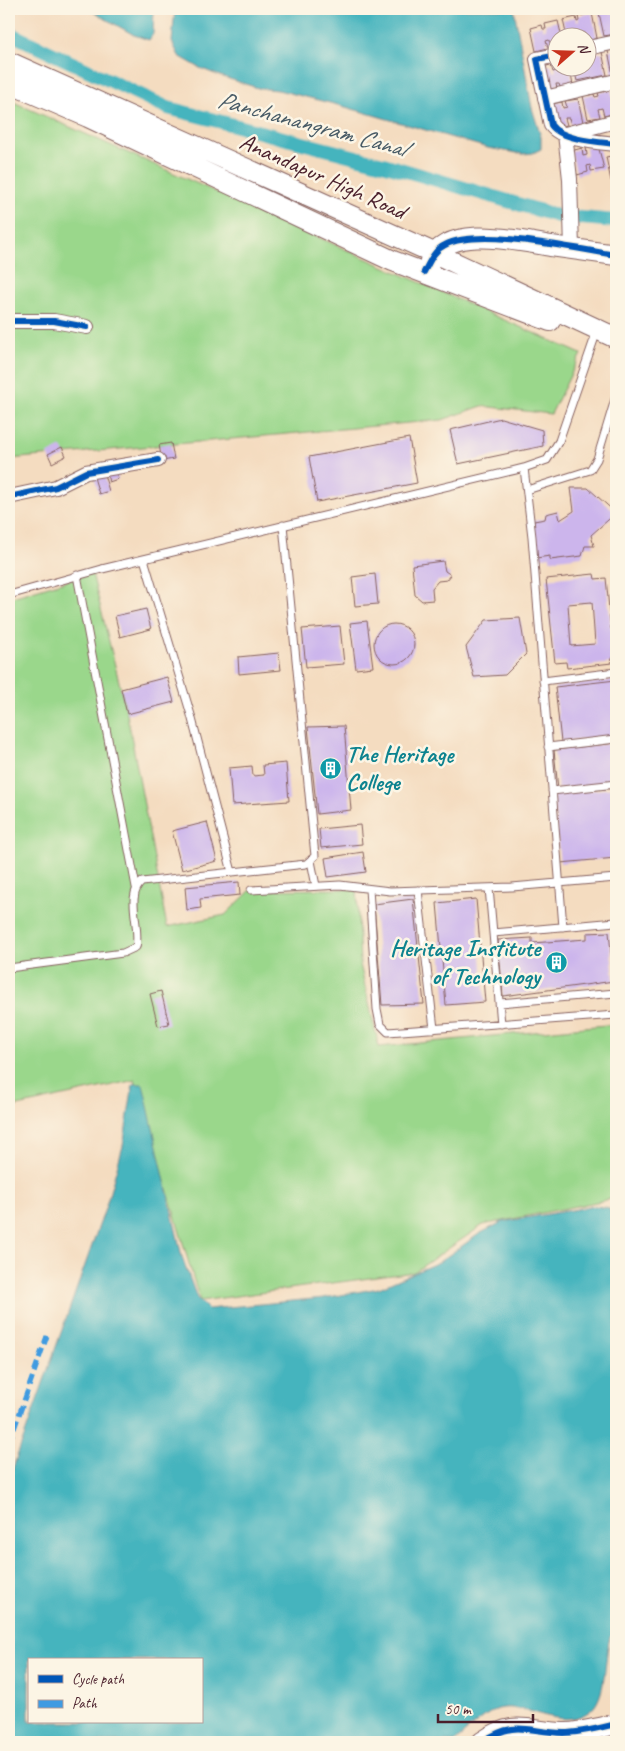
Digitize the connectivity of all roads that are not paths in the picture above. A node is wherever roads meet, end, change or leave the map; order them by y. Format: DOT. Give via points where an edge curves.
graph roads {
  1 [pos="616,42"];
  2 [pos="598,46"];
  3 [pos="548,57"];
  4 [pos="9,62"];
  5 [pos="616,81"];
  6 [pos="9,83"];
  7 [pos="545,98"];
  8 [pos="616,121"];
  9 [pos="565,134"];
  10 [pos="616,144"];
  11 [pos="572,249"];
  12 [pos="434,253"];
  13 [pos="616,255"];
  14 [pos="424,272"];
  15 [pos="9,321"];
  16 [pos="87,327"];
  17 [pos="596,334"];
  18 [pos="616,338"];
  19 [pos="616,350"];
  20 [pos="616,396"];
  21 [pos="158,460"];
  22 [pos="524,468"];
  23 [pos="527,490"];
  24 [pos="9,497"];
  25 [pos="284,525"];
  26 [pos="144,559"];
  27 [pos="77,575"];
  28 [pos="9,595"];
  29 [pos="616,672"];
  30 [pos="543,681"];
  31 [pos="616,739"];
  32 [pos="548,747"];
  33 [pos="616,784"];
  34 [pos="552,791"];
  35 [pos="311,861"];
  36 [pos="232,872"];
  37 [pos="616,878"];
  38 [pos="559,883"];
  39 [pos="316,886"];
  40 [pos="136,887"];
  41 [pos="489,888"];
  42 [pos="369,889"];
  43 [pos="251,890"];
  44 [pos="418,890"];
  45 [pos="616,922"];
  46 [pos="563,927"];
  47 [pos="493,932"];
  48 [pos="9,968"];
  49 [pos="616,993"];
  50 [pos="500,1003"];
  51 [pos="616,1015"];
  52 [pos="502,1024"];
  53 [pos="434,1029"];
  54 [pos="616,1724"];
  55 [pos="482,1742"];
  1 -- 2 [label="street"];
  3 -- 7 [label="street" via="536,59"];
  4 -- 12 [label="main road, Anandapur High Road"];
  5 -- 7 [label="street"];
  6 -- 14 [label="main road, Anandapur High Road" via="393,261"];
  7 -- 9 [label="street" via="551,126"];
  8 -- 9 [label="street"];
  9 -- 10 [label="street" via="582,140"];
  9 -- 11 [label="street"];
  11 -- 12 [label="main road" via="482,238 459,240"];
  11 -- 13 [label="main road"];
  12 -- 14 [label="main road"];
  12 -- 17 [label="main road, Anandapur High Road"];
  14 -- 17 [label="main road, Anandapur High Road"];
  15 -- 16 [label="street" via="54,321"];
  17 -- 18 [label="main road, Anandapur High Road"];
  17 -- 19 [label="main road, Anandapur High Road"];
  17 -- 22 [label="lane" via="554,452 547,460"];
  20 -- 23 [label="lane" via="598,458 590,470"];
  21 -- 24 [label="street" via="86,472 56,487"];
  22 -- 23 [label="lane"];
  22 -- 25 [label="lane"];
  23 -- 30 [label="lane"];
  25 -- 26 [label="lane"];
  25 -- 35 [label="lane" via="315,842 315,856"];
  26 -- 27 [label="lane"];
  26 -- 36 [label="lane" via="191,715"];
  27 -- 28 [label="lane"];
  27 -- 40 [label="lane"];
  29 -- 30 [label="lane"];
  30 -- 32 [label="lane"];
  31 -- 32 [label="lane"];
  32 -- 34 [label="lane"];
  33 -- 34 [label="lane"];
  34 -- 38 [label="lane"];
  35 -- 36 [label="lane"];
  35 -- 39 [label="lane"];
  36 -- 40 [label="lane" via="142,882"];
  37 -- 38 [label="lane"];
  38 -- 41 [label="lane"];
  38 -- 46 [label="lane"];
  39 -- 42 [label="lane"];
  39 -- 43 [label="lane"];
  40 -- 48 [label="lane" via="136,947 123,953"];
  41 -- 44 [label="lane"];
  41 -- 47 [label="lane"];
  42 -- 44 [label="lane"];
  42 -- 53 [label="lane" via="380,1024 388,1032"];
  44 -- 53 [label="lane"];
  45 -- 46 [label="lane"];
  46 -- 47 [label="lane"];
  47 -- 50 [label="lane"];
  49 -- 50 [label="lane"];
  50 -- 52 [label="lane"];
  51 -- 52 [label="lane"];
  52 -- 53 [label="lane"];
  54 -- 55 [label="main road" via="563,1733 520,1727"];
}
